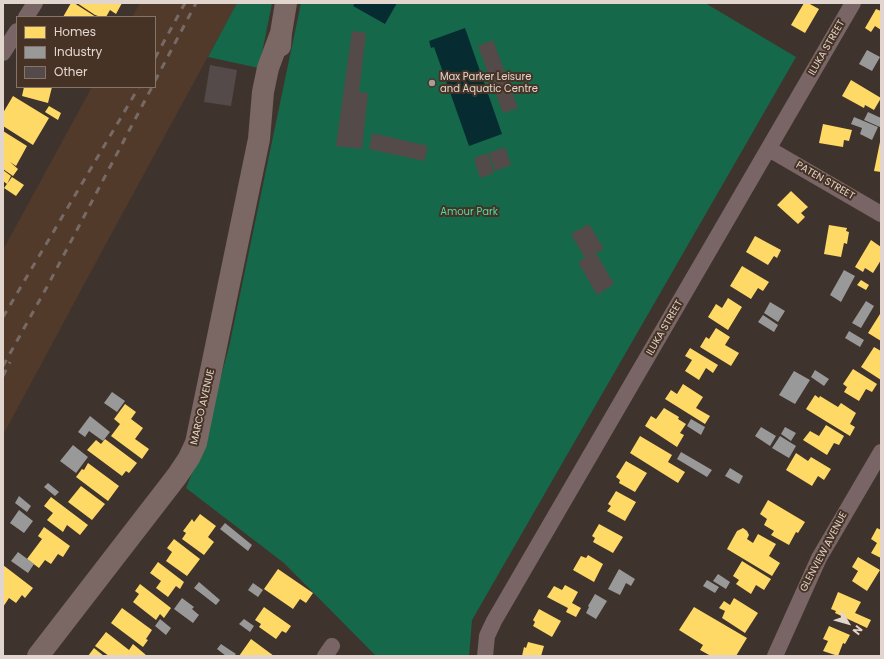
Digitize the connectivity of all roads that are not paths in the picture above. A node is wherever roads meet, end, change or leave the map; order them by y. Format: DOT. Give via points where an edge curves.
graph roads {
  1 [pos="35,3"];
  2 [pos="286,3"];
  3 [pos="853,3"];
  4 [pos="27,16"];
  5 [pos="16,33"];
  6 [pos="3,53"];
  7 [pos="769,149"];
  8 [pos="881,214"];
  9 [pos="881,452"];
  10 [pos="38,656"];
  11 [pos="485,656"];
  12 [pos="774,656"];
  1 -- 4 [label="street"];
  2 -- 10 [label="street, MARCO AVENUE" via="281,33 268,68 263,92 260,134 196,443 178,476"];
  3 -- 7 [label="street, ILUKA STREET"];
  5 -- 6 [label="street"];
  7 -- 8 [label="street, PATEN STREET"];
  7 -- 11 [label="street, ILUKA STREET" via="494,621 487,636"];
  9 -- 12 [label="street, GLENVIEW AVENUE" via="819,558"];
}
